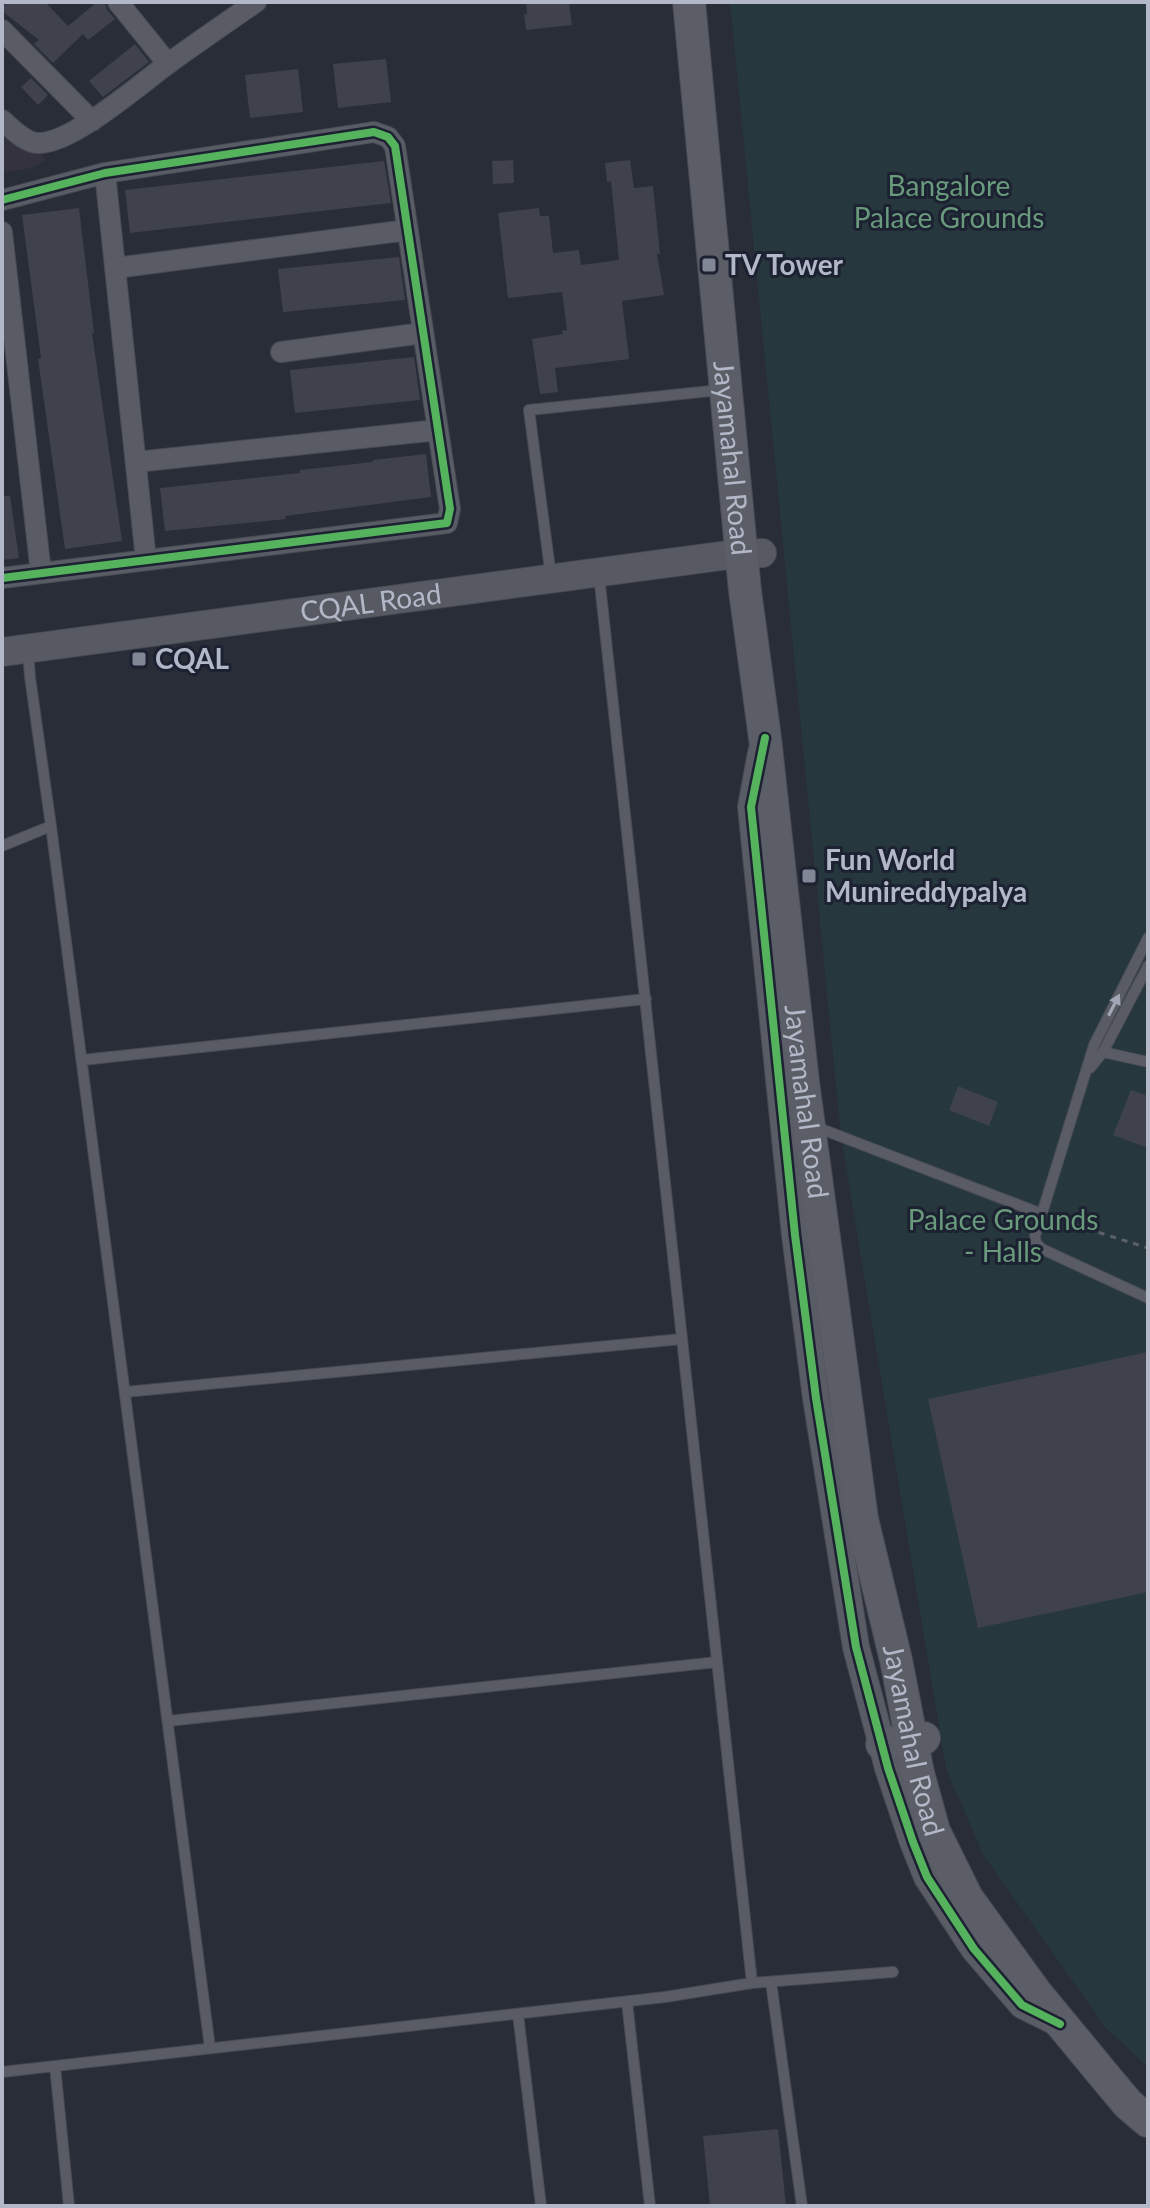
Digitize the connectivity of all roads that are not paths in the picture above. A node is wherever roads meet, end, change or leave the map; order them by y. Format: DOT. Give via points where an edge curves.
graph roads {
  1 [pos="118,2"];
  2 [pos="256,2"];
  3 [pos="689,2"];
  4 [pos="706,2"];
  5 [pos="2,30"];
  6 [pos="168,64"];
  7 [pos="2,120"];
  8 [pos="92,121"];
  9 [pos="105,173"];
  10 [pos="2,200"];
  11 [pos="408,230"];
  12 [pos="2,232"];
  13 [pos="115,268"];
  14 [pos="423,333"];
  15 [pos="281,352"];
  16 [pos="726,389"];
  17 [pos="438,430"];
  18 [pos="136,462"];
  19 [pos="751,553"];
  20 [pos="146,560"];
  21 [pos="41,573"];
  22 [pos="599,573"];
  23 [pos="2,578"];
  24 [pos="551,579"];
  25 [pos="15,650"];
  26 [pos="51,826"];
  27 [pos="2,846"];
  28 [pos="1148,938"];
  29 [pos="1134,965"];
  30 [pos="1147,968"];
  31 [pos="646,999"];
  32 [pos="1103,1052"];
  33 [pos="82,1060"];
  34 [pos="1148,1062"];
  35 [pos="1085,1074"];
  36 [pos="800,1082"];
  37 [pos="821,1142"];
  38 [pos="1042,1214"];
  39 [pos="1148,1298"];
  40 [pos="682,1339"];
  41 [pos="125,1392"];
  42 [pos="717,1662"];
  43 [pos="168,1721"];
  44 [pos="905,1740"];
  45 [pos="893,1972"];
  46 [pos="771,1982"];
  47 [pos="752,1983"];
  48 [pos="1035,1995"];
  49 [pos="627,2002"];
  50 [pos="518,2014"];
  51 [pos="210,2048"];
  52 [pos="55,2066"];
  53 [pos="2,2072"];
  54 [pos="1112,2076"];
  55 [pos="1148,2105"];
  56 [pos="1148,2121"];
  57 [pos="69,2206"];
  58 [pos="541,2206"];
  59 [pos="650,2206"];
  60 [pos="802,2206"];
  1 -- 6 [label="street"];
  2 -- 6 [label="street"];
  3 -- 16 [label="main road, Jayamahal Road"];
  4 -- 19 [label="main road, Jayamahal Road"];
  5 -- 8 [label="street"];
  6 -- 8 [label="street"];
  7 -- 8 [label="street" via="35,143 54,140"];
  9 -- 10 [label="street"];
  9 -- 11 [label="street" via="374,132 395,146"];
  9 -- 13 [label="street"];
  11 -- 13 [label="street"];
  11 -- 14 [label="street"];
  12 -- 21 [label="street"];
  13 -- 18 [label="street"];
  14 -- 15 [label="street"];
  14 -- 17 [label="street"];
  16 -- 19 [label="main road, Jayamahal Road"];
  16 -- 24 [label="lane" via="529,410"];
  17 -- 18 [label="street"];
  17 -- 20 [label="street" via="450,509 447,523"];
  18 -- 20 [label="street"];
  19 -- 22 [label="main road, CQAL Road"];
  19 -- 36 [label="main road, Jayamahal Road"];
  19 -- 36 [label="main road, Jayamahal Road" via="777,718"];
  20 -- 21 [label="street"];
  21 -- 23 [label="street"];
  22 -- 24 [label="main road, CQAL Road"];
  22 -- 31 [label="lane"];
  24 -- 25 [label="main road, CQAL Road"];
  25 -- 26 [label="lane" via="30,677"];
  26 -- 27 [label="lane"];
  26 -- 33 [label="lane"];
  28 -- 29 [label="lane"];
  29 -- 30 [label="lane"];
  35 -- 29 [label="lane, one-way"];
  30 -- 32 [label="lane"];
  31 -- 33 [label="lane"];
  31 -- 40 [label="lane"];
  32 -- 34 [label="lane"];
  32 -- 35 [label="lane"];
  33 -- 41 [label="lane"];
  35 -- 38 [label="lane"];
  36 -- 37 [label="main road, Jayamahal Road"];
  36 -- 44 [label="street" via="799,1264 843,1574 856,1647"];
  37 -- 38 [label="lane"];
  37 -- 44 [label="main road, Jayamahal Road"];
  38 -- 39 [label="lane" via="1035,1236 1042,1249"];
  40 -- 41 [label="lane"];
  40 -- 42 [label="lane"];
  41 -- 43 [label="lane"];
  42 -- 43 [label="lane"];
  42 -- 47 [label="lane"];
  43 -- 51 [label="lane"];
  44 -- 48 [label="main road, Jayamahal Road" via="950,1840"];
  45 -- 46 [label="lane"];
  46 -- 47 [label="lane"];
  46 -- 60 [label="lane"];
  47 -- 49 [label="lane"];
  48 -- 54 [label="main road, Jayamahal Road"];
  48 -- 54 [label="main road, Jayamahal Road"];
  49 -- 50 [label="lane"];
  49 -- 59 [label="lane"];
  50 -- 51 [label="lane"];
  50 -- 58 [label="lane"];
  51 -- 52 [label="lane"];
  52 -- 53 [label="lane"];
  52 -- 57 [label="lane"];
  54 -- 55 [label="main road, Jayamahal Road"];
  54 -- 56 [label="main road, Jayamahal Road" via="1128,2104"];
}
